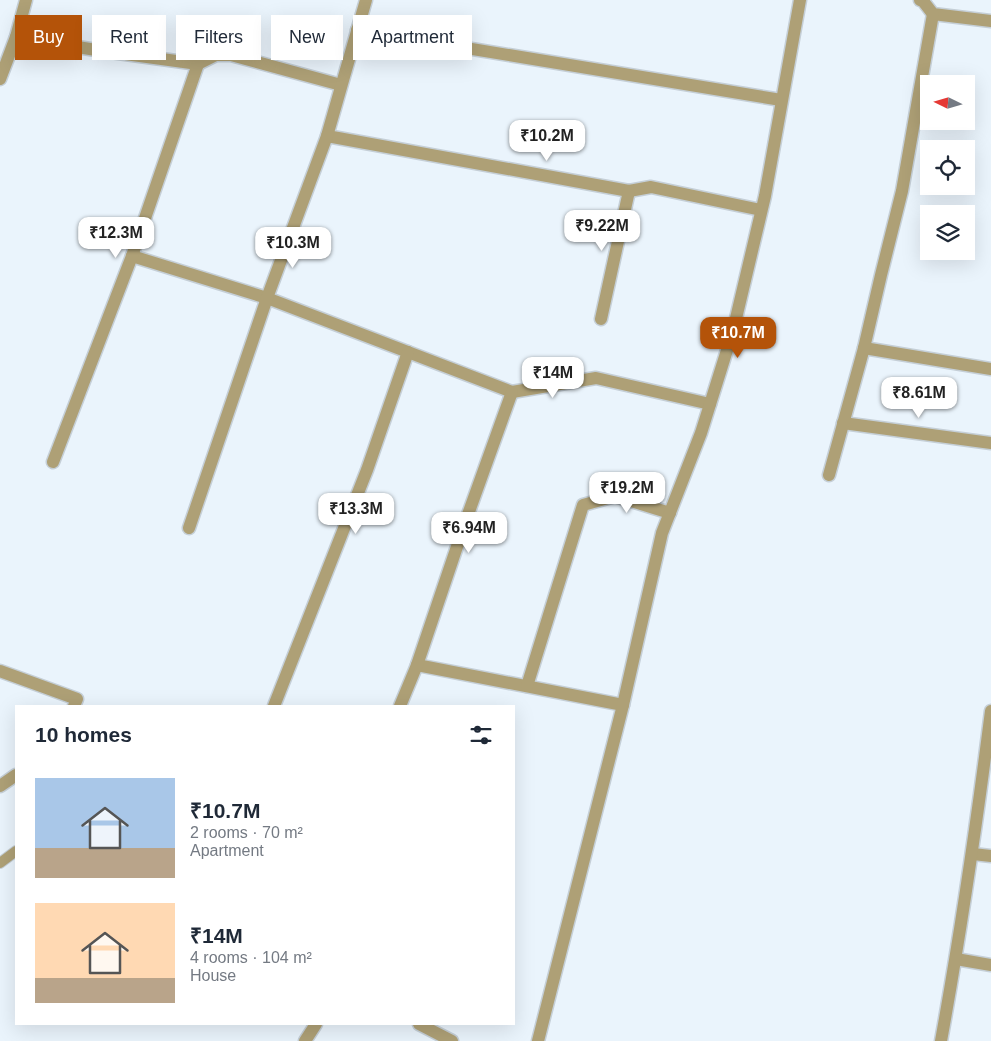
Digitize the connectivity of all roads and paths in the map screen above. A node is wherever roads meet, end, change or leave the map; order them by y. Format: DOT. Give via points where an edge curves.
graph roads {
  1 [pos="26,0"];
  2 [pos="366,0"];
  3 [pos="800,0"];
  4 [pos="920,0"];
  5 [pos="933,14"];
  6 [pos="22,15"];
  7 [pos="362,15"];
  8 [pos="991,21"];
  9 [pos="15,39"];
  10 [pos="353,44"];
  11 [pos="82,48"];
  12 [pos="472,49"];
  13 [pos="3,60"];
  14 [pos="198,64"];
  15 [pos="0,79"];
  16 [pos="341,85"];
  17 [pos="782,100"];
  18 [pos="327,136"];
  19 [pos="629,191"];
  20 [pos="761,210"];
  21 [pos="132,256"];
  22 [pos="267,298"];
  23 [pos="601,319"];
  24 [pos="864,348"];
  25 [pos="408,352"];
  26 [pos="991,369"];
  27 [pos="512,392"];
  28 [pos="710,404"];
  29 [pos="843,423"];
  30 [pos="991,443"];
  31 [pos="53,462"];
  32 [pos="829,475"];
  33 [pos="670,513"];
  34 [pos="189,528"];
  35 [pos="417,665"];
  36 [pos="0,671"];
  37 [pos="527,686"];
  38 [pos="74,705"];
  39 [pos="274,705"];
  40 [pos="400,705"];
  41 [pos="624,705"];
  42 [pos="991,711"];
  43 [pos="15,776"];
  44 [pos="0,786"];
  45 [pos="15,852"];
  46 [pos="972,854"];
  47 [pos="991,856"];
  48 [pos="0,863"];
  49 [pos="956,959"];
  50 [pos="991,965"];
  51 [pos="315,1025"];
  52 [pos="421,1025"];
  53 [pos="305,1041"];
  54 [pos="452,1041"];
  55 [pos="538,1041"];
  56 [pos="941,1041"];
  1 -- 6 [label="street"];
  2 -- 7 [label="street"];
  3 -- 17 [label="street"];
  4 -- 5 [label="street"];
  5 -- 8 [label="street"];
  5 -- 24 [label="street" via="902,191"];
  9 -- 13 [label="street"];
  10 -- 16 [label="street"];
  11 -- 14 [label="street"];
  12 -- 17 [label="street"];
  13 -- 15 [label="street"];
  14 -- 16 [label="street" via="216,55 231,55"];
  14 -- 21 [label="street"];
  16 -- 18 [label="street"];
  17 -- 20 [label="street"];
  18 -- 19 [label="street"];
  18 -- 22 [label="street"];
  19 -- 20 [label="street" via="651,187"];
  19 -- 23 [label="street"];
  20 -- 28 [label="street" via="733,331"];
  21 -- 22 [label="street"];
  21 -- 31 [label="street"];
  22 -- 25 [label="street"];
  22 -- 34 [label="street"];
  24 -- 26 [label="street"];
  24 -- 29 [label="street"];
  25 -- 27 [label="street"];
  25 -- 39 [label="street" via="367,470"];
  27 -- 28 [label="street" via="596,378"];
  27 -- 35 [label="street"];
  28 -- 33 [label="street"];
  29 -- 30 [label="street"];
  29 -- 32 [label="street"];
  33 -- 37 [label="street" via="614,496 583,505"];
  33 -- 41 [label="street" via="662,533"];
  35 -- 37 [label="street"];
  35 -- 40 [label="street"];
  36 -- 38 [label="street" via="77,699"];
  37 -- 41 [label="street"];
  41 -- 55 [label="street"];
  42 -- 46 [label="street"];
  43 -- 44 [label="street"];
  45 -- 48 [label="lane"];
  46 -- 47 [label="street"];
  46 -- 49 [label="street"];
  49 -- 50 [label="street"];
  49 -- 56 [label="street"];
  51 -- 53 [label="street"];
  52 -- 54 [label="street"];
}
